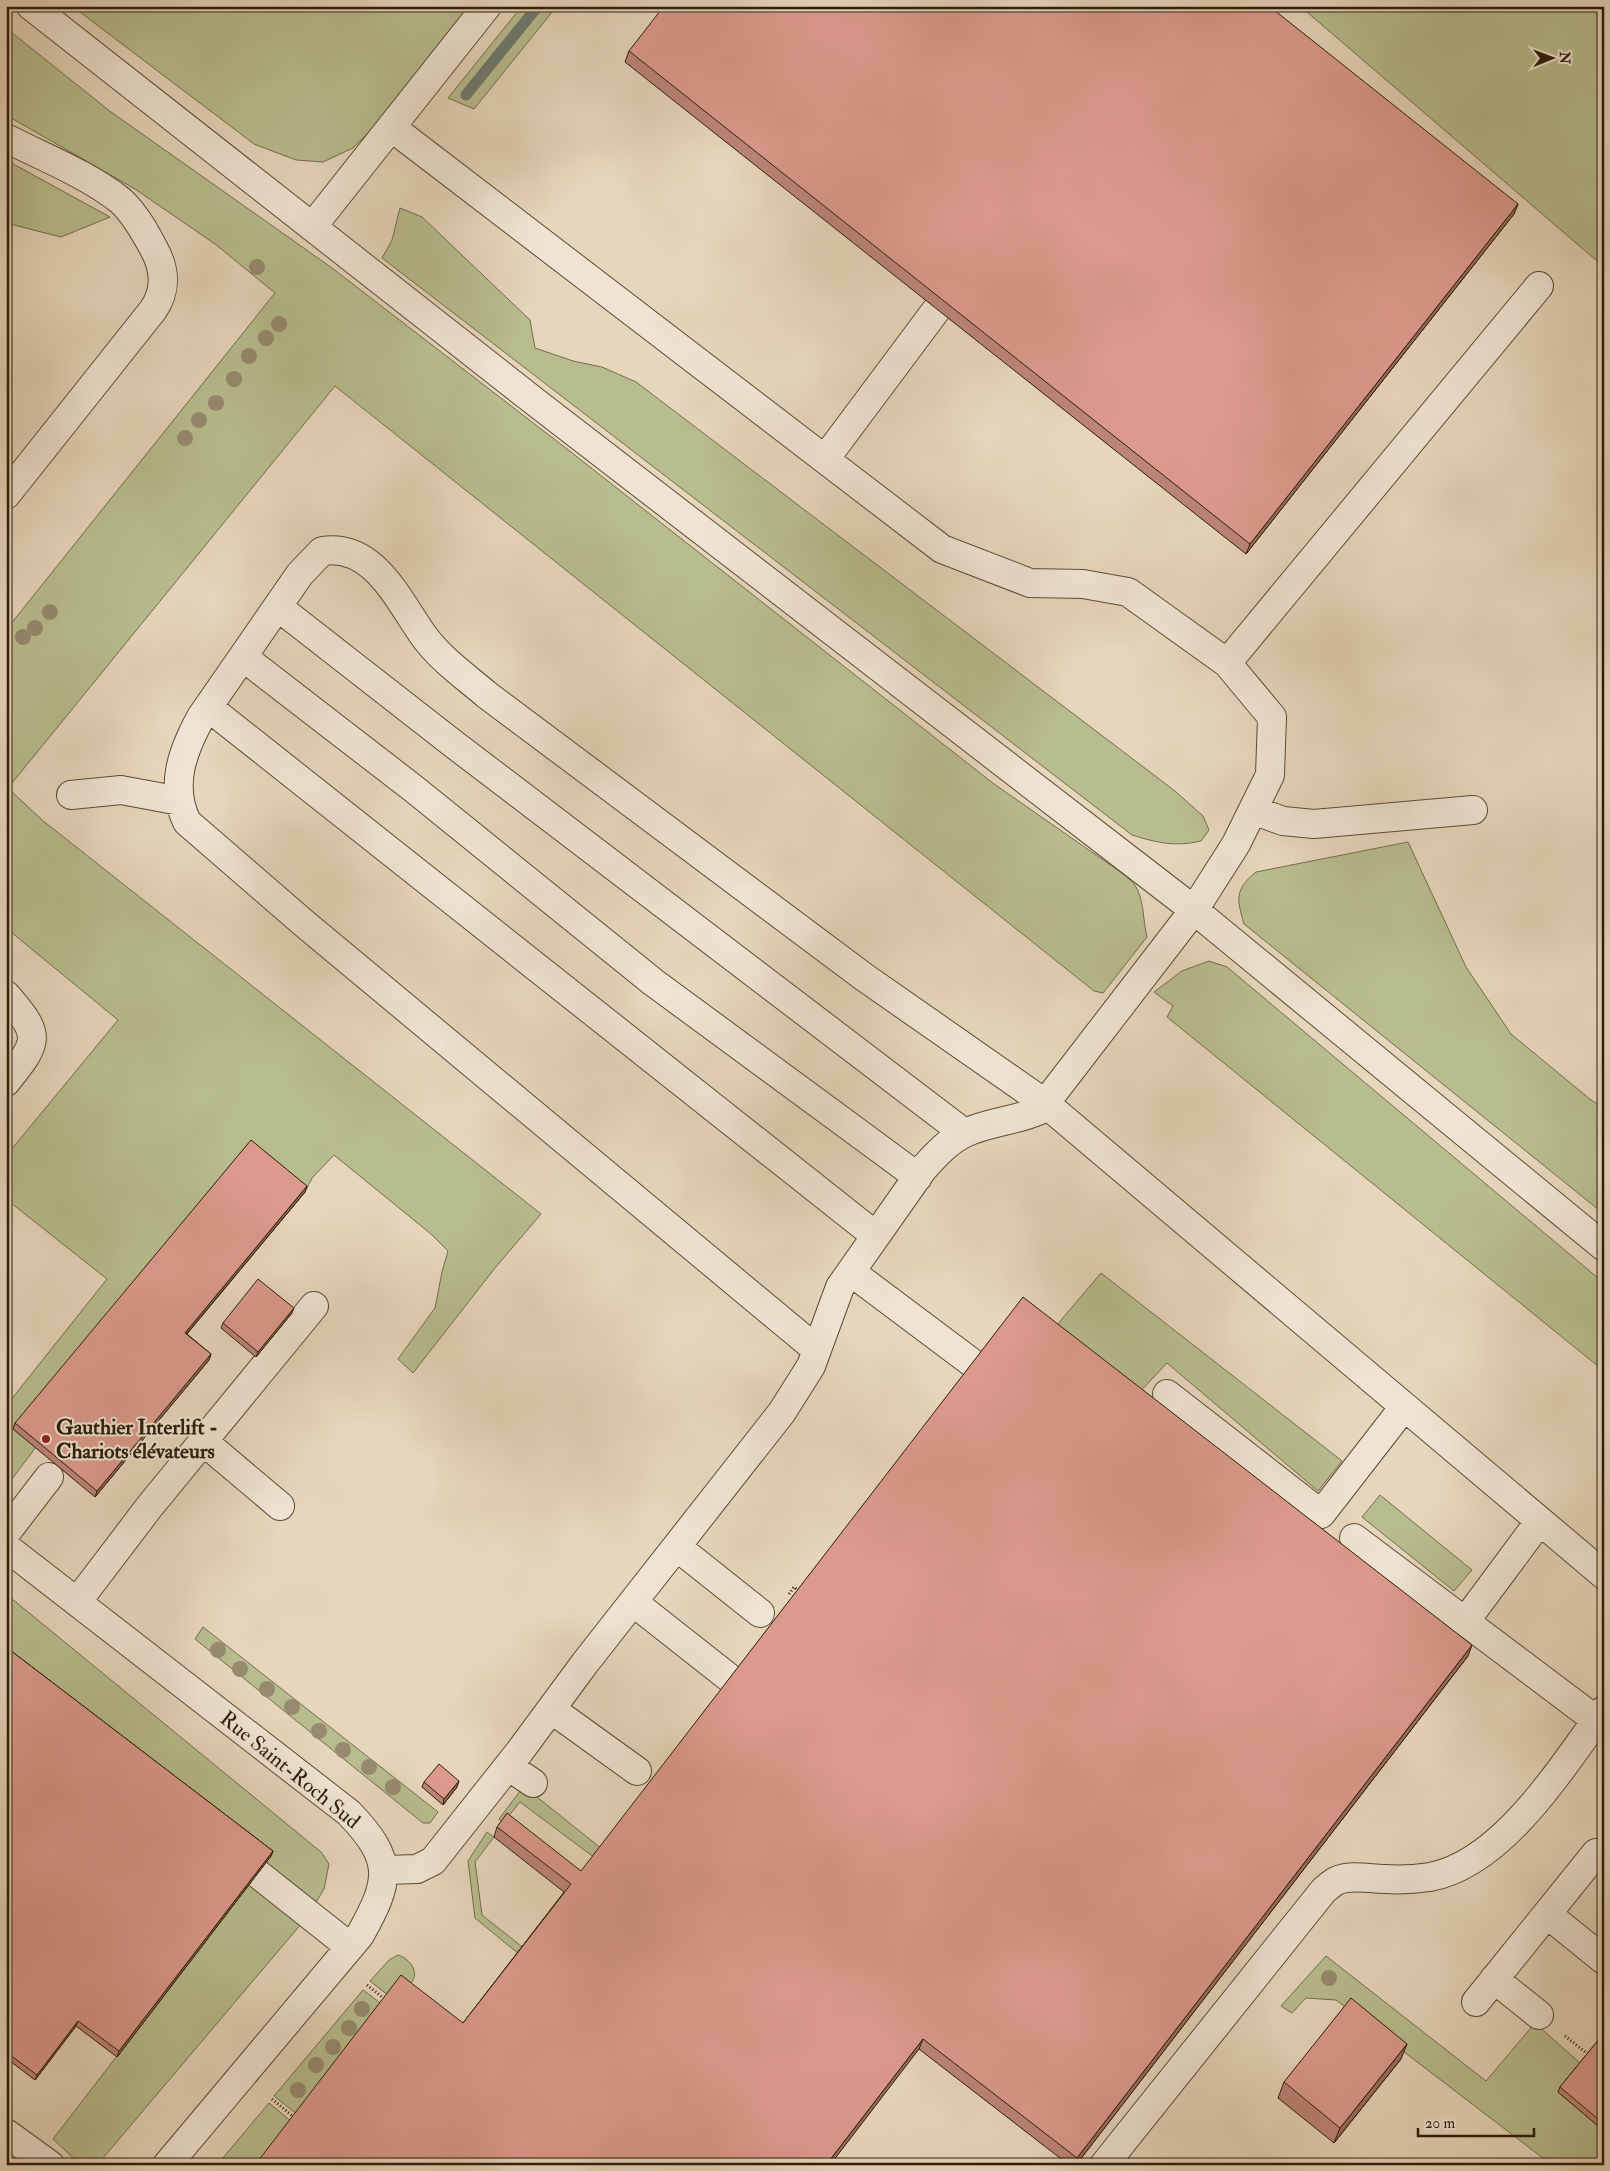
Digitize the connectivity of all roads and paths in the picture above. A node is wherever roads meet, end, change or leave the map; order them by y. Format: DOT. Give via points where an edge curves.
graph roads {
  1 [pos="31,6"];
  2 [pos="487,6"];
  3 [pos="391,127"];
  4 [pos="6,138"];
  5 [pos="312,227"];
  6 [pos="1540,286"];
  7 [pos="937,309"];
  8 [pos="825,459"];
  9 [pos="6,495"];
  10 [pos="278,606"];
  11 [pos="243,657"];
  12 [pos="1227,663"];
  13 [pos="208,706"];
  14 [pos="70,795"];
  15 [pos="180,801"];
  16 [pos="1253,810"];
  17 [pos="1473,810"];
  18 [pos="1194,910"];
  19 [pos="6,995"];
  20 [pos="6,1082"];
  21 [pos="1046,1104"];
  22 [pos="964,1133"];
  23 [pos="918,1177"];
  24 [pos="876,1236"];
  25 [pos="1604,1247"];
  26 [pos="850,1272"];
  27 [pos="314,1306"];
  28 [pos="818,1350"];
  29 [pos="975,1365"];
  30 [pos="1167,1394"];
  31 [pos="1404,1407"];
  32 [pos="203,1441"];
  33 [pos="49,1477"];
  34 [pos="280,1506"];
  35 [pos="1539,1522"];
  36 [pos="6,1533"];
  37 [pos="1354,1538"];
  38 [pos="6,1547"];
  39 [pos="677,1547"];
  40 [pos="1604,1575"];
  41 [pos="77,1602"];
  42 [pos="633,1602"];
  43 [pos="760,1613"];
  44 [pos="1464,1623"];
  45 [pos="732,1680"];
  46 [pos="551,1709"];
  47 [pos="1600,1715"];
  48 [pos="508,1766"];
  49 [pos="637,1771"];
  50 [pos="533,1784"];
  51 [pos="1604,1858"];
  52 [pos="385,1870"];
  53 [pos="258,1874"];
  54 [pos="1547,1914"];
  55 [pos="350,1947"];
  56 [pos="1604,1960"];
  57 [pos="1494,1979"];
  58 [pos="367,1985"];
  59 [pos="386,2000"];
  60 [pos="1476,2002"];
  61 [pos="1539,2015"];
  62 [pos="272,2099"];
  63 [pos="296,2118"];
  64 [pos="6,2133"];
  65 [pos="50,2165"];
  66 [pos="167,2165"];
  67 [pos="1104,2165"];
  1 -- 5 [label="street"];
  2 -- 3 [label="street"];
  3 -- 5 [label="street"];
  3 -- 8 [label="street"];
  4 -- 9 [label="street" via="99,186 122,202 157,255 164,282 159,302"];
  5 -- 18 [label="street"];
  6 -- 12 [label="street"];
  7 -- 8 [label="street"];
  8 -- 12 [label="street" via="942,549 1030,584 1083,584 1128,592"];
  10 -- 11 [label="street"];
  10 -- 21 [label="street" via="300,574 322,551 347,551 360,557 394,591 442,657 487,695 864,977"];
  10 -- 22 [label="street"];
  11 -- 13 [label="street"];
  11 -- 23 [label="street" via="414,789 653,982"];
  12 -- 16 [label="street" via="1272,716 1270,775"];
  13 -- 15 [label="street" via="182,757"];
  13 -- 24 [label="street"];
  14 -- 15 [label="street" via="121,790"];
  15 -- 28 [label="street" via="186,822"];
  16 -- 17 [label="street" via="1283,821 1314,824"];
  16 -- 18 [label="street" via="1236,844"];
  18 -- 21 [label="street"];
  18 -- 25 [label="street"];
  19 -- 20 [label="street" via="26,1018 32,1028 33,1039 25,1058"];
  21 -- 22 [label="street" via="1028,1115"];
  21 -- 31 [label="street"];
  22 -- 23 [label="street" via="939,1152"];
  23 -- 24 [label="street"];
  24 -- 26 [label="street"];
  26 -- 28 [label="street" via="835,1296"];
  26 -- 29 [label="street"];
  27 -- 32 [label="street"];
  28 -- 39 [label="street" via="782,1412"];
  30 -- 31 [label="street" via="1321,1514"];
  31 -- 35 [label="street"];
  32 -- 34 [label="street"];
  32 -- 41 [label="street"];
  33 -- 36 [label="street"];
  35 -- 40 [label="street"];
  35 -- 44 [label="street"];
  37 -- 44 [label="street"];
  38 -- 41 [label="street, Rue Saint-Roch Sud"];
  39 -- 42 [label="street"];
  39 -- 43 [label="street"];
  41 -- 52 [label="street, Rue Saint-Roch Sud" via="349,1813 370,1835"];
  42 -- 45 [label="street"];
  42 -- 46 [label="street"];
  44 -- 47 [label="street"];
  46 -- 48 [label="street"];
  46 -- 49 [label="street"];
  47 -- 67 [label="street" via="1527,1811 1500,1840 1477,1858 1432,1876 1349,1878 1336,1881 1324,1890"];
  48 -- 50 [label="street"];
  48 -- 52 [label="street" via="433,1861 417,1869"];
  51 -- 54 [label="street" via="1596,1853"];
  52 -- 55 [label="street" via="374,1910"];
  53 -- 55 [label="street"];
  54 -- 56 [label="street"];
  54 -- 57 [label="street"];
  55 -- 66 [label="street"];
  57 -- 60 [label="street"];
  57 -- 61 [label="street"];
  58 -- 59 [label="path"];
  62 -- 63 [label="path"];
  64 -- 65 [label="street"];
}
